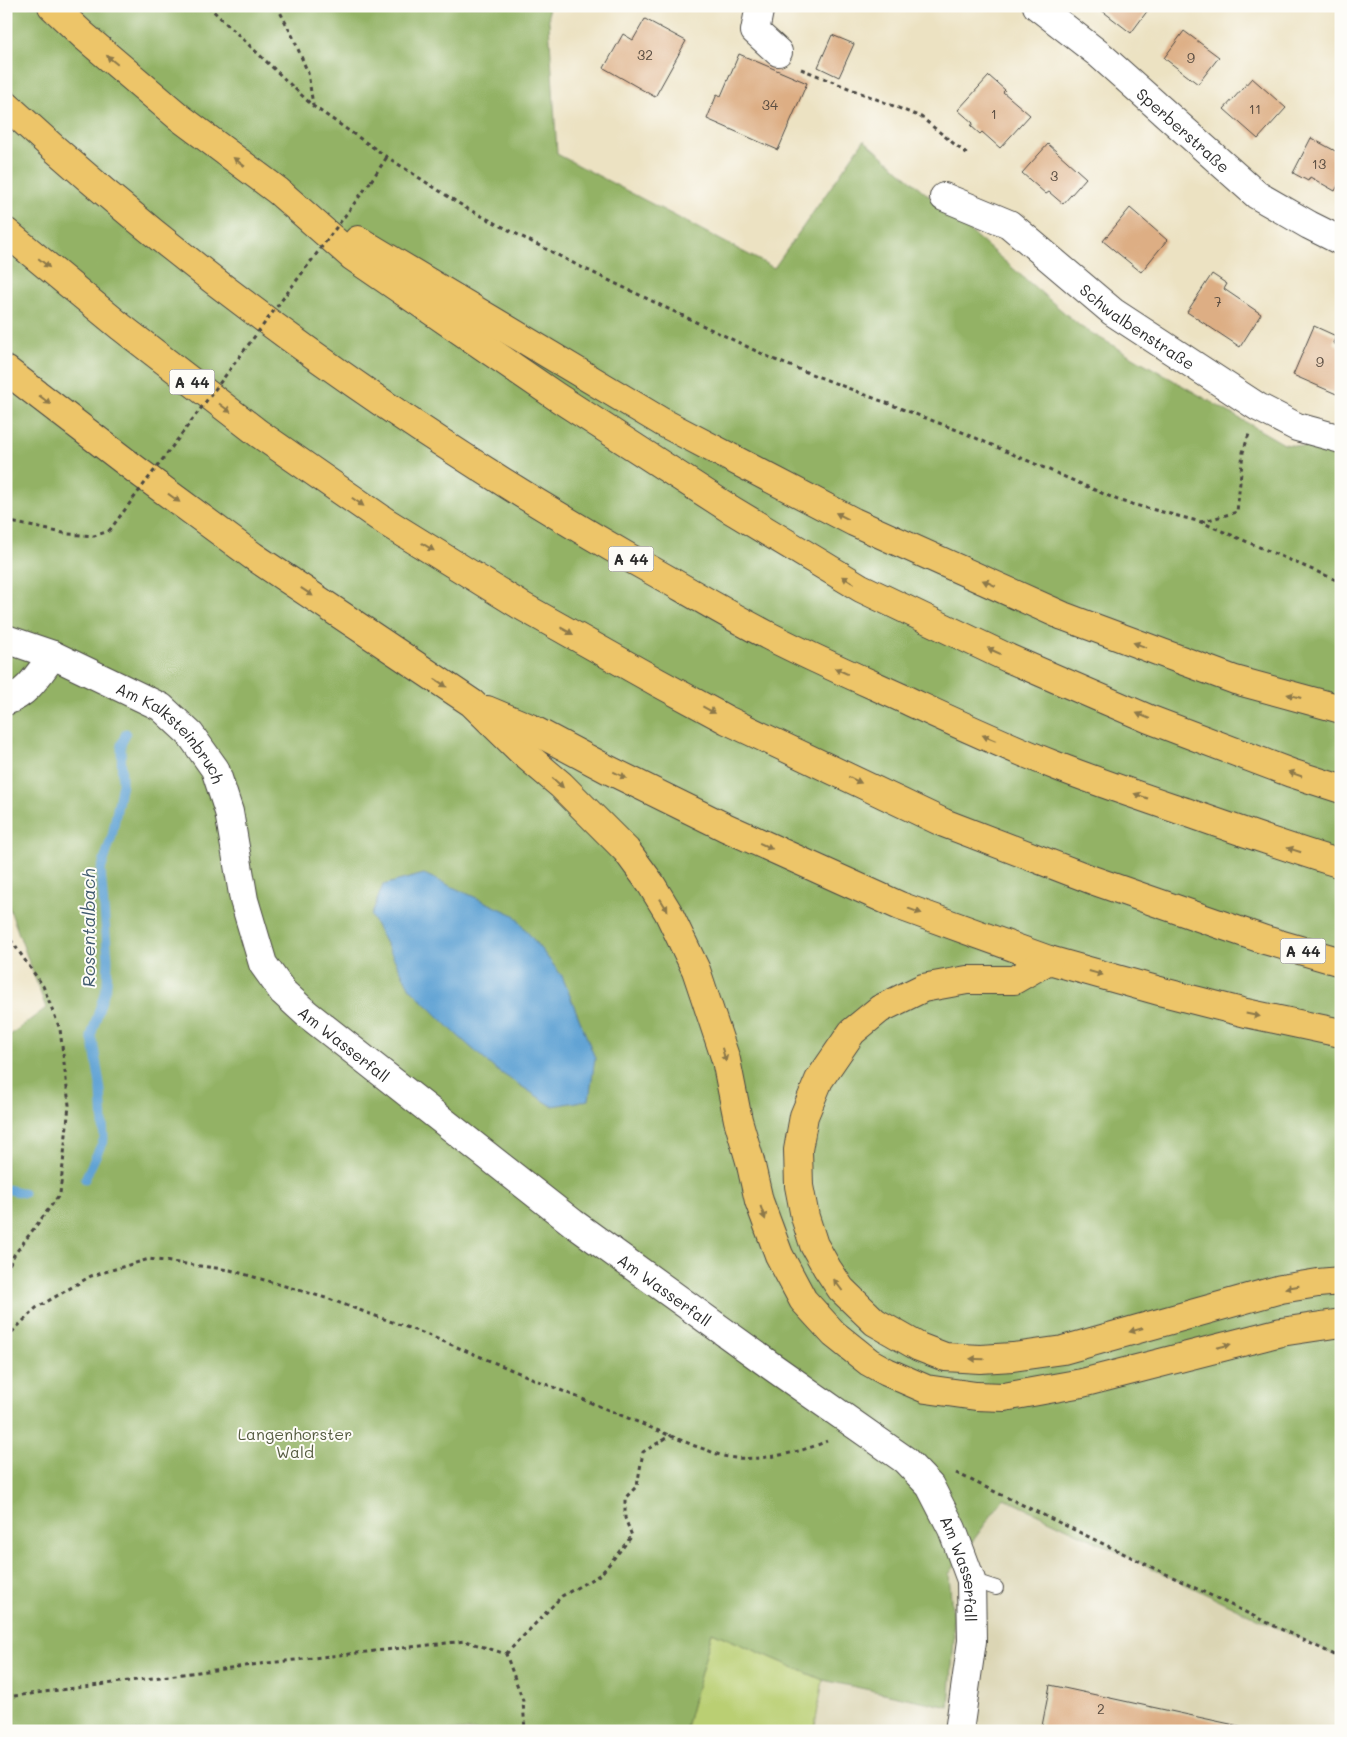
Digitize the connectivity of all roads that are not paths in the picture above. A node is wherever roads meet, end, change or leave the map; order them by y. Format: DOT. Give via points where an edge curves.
graph roads {
  1 [pos="52,6"];
  2 [pos="760,6"];
  3 [pos="1037,6"];
  4 [pos="778,52"];
  5 [pos="6,105"];
  6 [pos="278,191"];
  7 [pos="944,196"];
  8 [pos="6,232"];
  9 [pos="1341,241"];
  10 [pos="6,370"];
  11 [pos="1341,439"];
  12 [pos="6,639"];
  13 [pos="53,655"];
  14 [pos="6,701"];
  15 [pos="472,703"];
  16 [pos="1341,709"];
  17 [pos="1341,789"];
  18 [pos="1341,864"];
  19 [pos="244,900"];
  20 [pos="1050,960"];
  21 [pos="1341,962"];
  22 [pos="1341,1033"];
  23 [pos="1341,1281"];
  24 [pos="1341,1323"];
  25 [pos="971,1580"];
  26 [pos="996,1588"];
  27 [pos="959,1731"];
  6 -- 1 [label="highway, one-way" via="179,117"];
  2 -- 4 [label="street" via="755,31"];
  3 -- 9 [label="street, Sperberstraße" via="1100,55 1257,195"];
  18 -- 5 [label="highway, A 44, one-way" via="1044,761 834,668 694,595 439,442 314,356 177,252"];
  16 -- 6 [label="highway, one-way" via="1235,680 1063,616 854,522 662,422"];
  17 -- 6 [label="highway, one-way" via="1149,719 1008,658 861,588 549,392 353,257"];
  7 -- 11 [label="street, Schwalbenstraße" via="1009,224 1113,312 1258,407 1297,427"];
  8 -- 21 [label="highway, A 44, one-way" via="121,328 258,433 386,522 657,682 727,720 944,822 1095,881 1265,940"];
  10 -- 15 [label="highway, one-way" via="254,556"];
  12 -- 13 [label="street, Am Kalksteinbruch"];
  13 -- 14 [label="street" via="16,698"];
  13 -- 19 [label="street, Am Kalksteinbruch" via="161,707 190,734 215,769 229,812"];
  15 -- 20 [label="highway, one-way" via="530,728 725,827 900,906"];
  15 -- 24 [label="highway, one-way" via="619,843 668,912 696,970 726,1060 759,1201 778,1255 803,1300 834,1334 869,1362 926,1389 976,1396 1004,1396 1082,1383 1281,1332"];
  19 -- 25 [label="street, Am Wasserfall" via="263,964 283,992 307,1014 574,1223 905,1460 930,1486 952,1529"];
  20 -- 22 [label="highway, one-way" via="1237,1011"];
  23 -- 20 [label="highway, one-way" via="1281,1289 1063,1350 980,1359 945,1357 919,1347 875,1322 841,1289 814,1245 799,1186 798,1150 804,1116 819,1080 852,1032 880,1010 923,988 967,980 1014,980"];
  25 -- 26 [label="lane"];
  25 -- 27 [label="street, Am Wasserfall" via="972,1641"];
}
